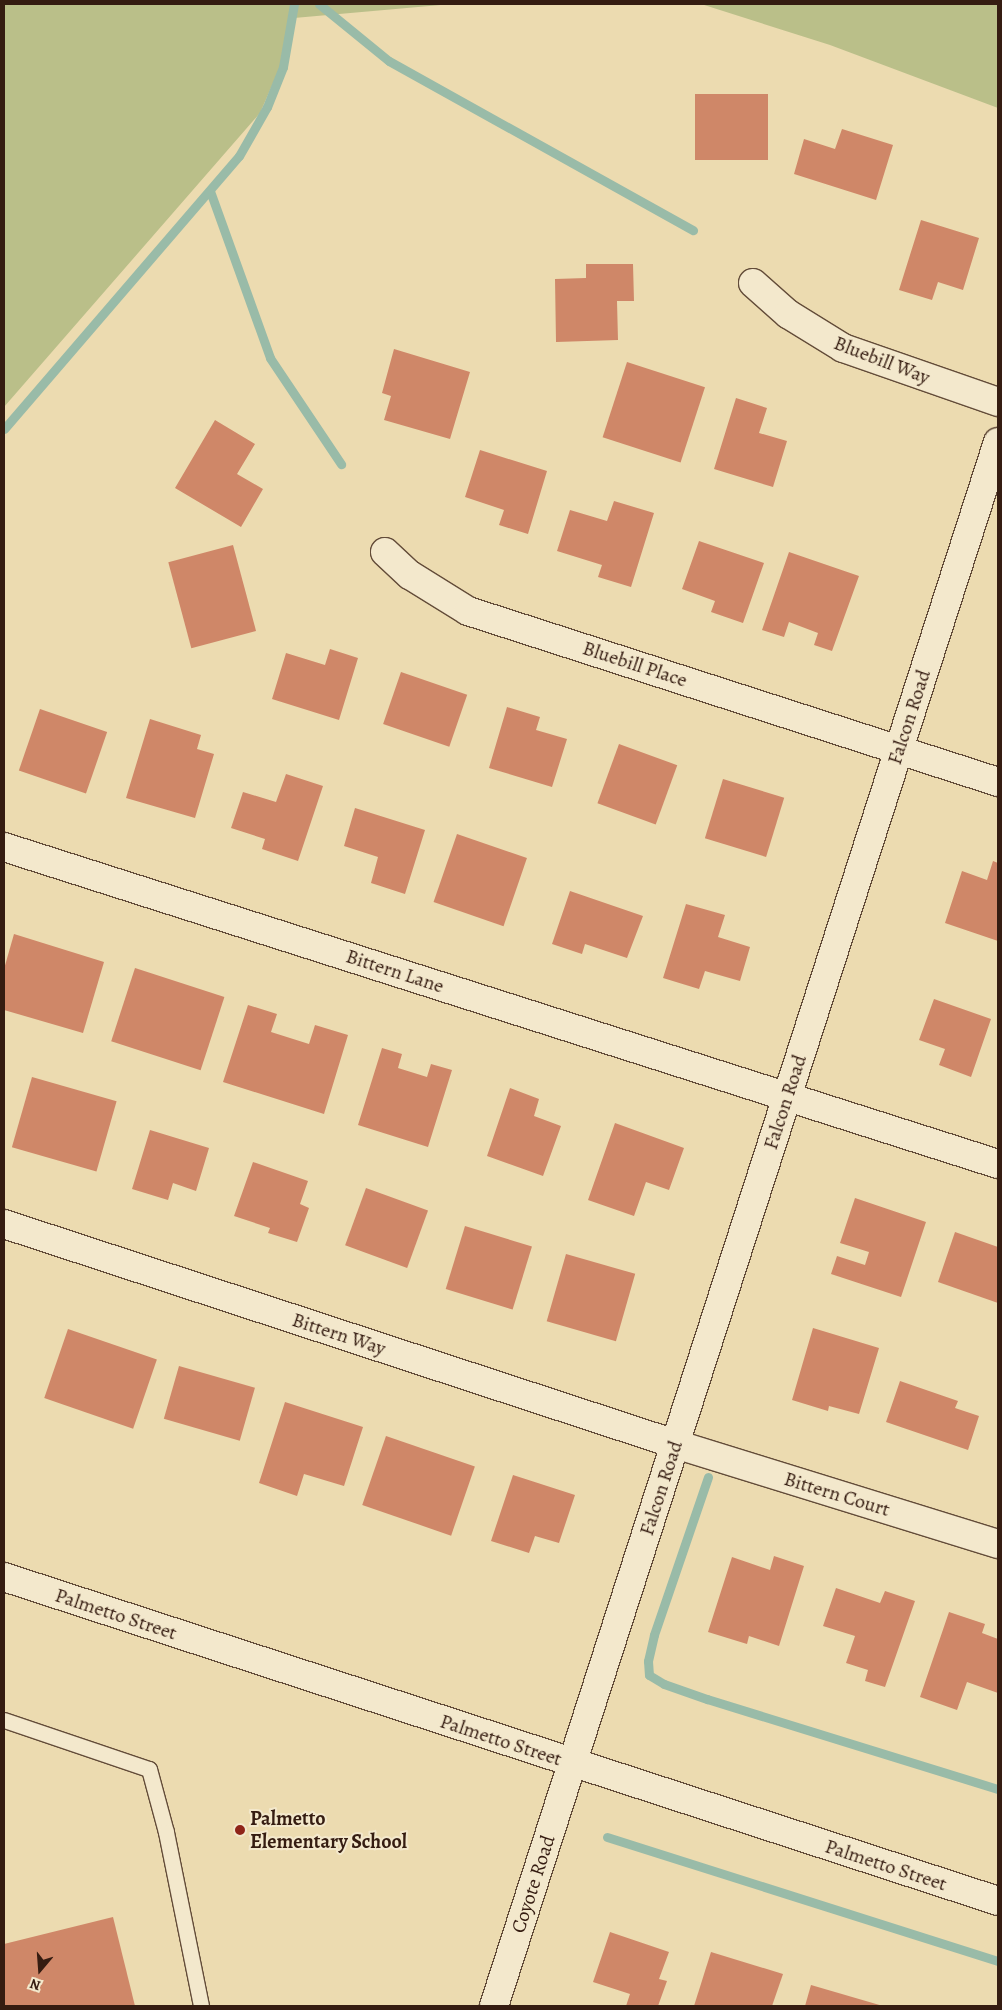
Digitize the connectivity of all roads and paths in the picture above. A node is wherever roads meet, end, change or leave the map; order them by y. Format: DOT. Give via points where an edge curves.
graph roads {
  1 [pos="753,283"];
  2 [pos="998,402"];
  3 [pos="998,442"];
  4 [pos="385,552"];
  5 [pos="899,750"];
  6 [pos="998,782"];
  7 [pos="4,847"];
  8 [pos="787,1094"];
  9 [pos="998,1164"];
  10 [pos="4,1224"];
  11 [pos="675,1444"];
  12 [pos="998,1544"];
  13 [pos="4,1577"];
  14 [pos="4,1720"];
  15 [pos="572,1763"];
  16 [pos="998,1901"];
  17 [pos="201,2006"];
  18 [pos="494,2006"];
  1 -- 2 [label="street, Bluebill Way" via="788,314 843,348"];
  3 -- 5 [label="street, Falcon Road"];
  4 -- 5 [label="street, Bluebill Place" via="410,575 468,611"];
  5 -- 6 [label="street, Bluebill Place"];
  5 -- 8 [label="street, Falcon Road"];
  7 -- 8 [label="street, Bittern Lane"];
  8 -- 9 [label="street"];
  8 -- 11 [label="street, Falcon Road"];
  10 -- 11 [label="street, Bittern Way"];
  11 -- 12 [label="street, Bittern Court"];
  11 -- 15 [label="street, Falcon Road"];
  13 -- 15 [label="street, Palmetto Street"];
  14 -- 17 [label="lane" via="148,1769 166,1832"];
  15 -- 16 [label="street, Palmetto Street"];
  15 -- 18 [label="street, Coyote Road"];
}
